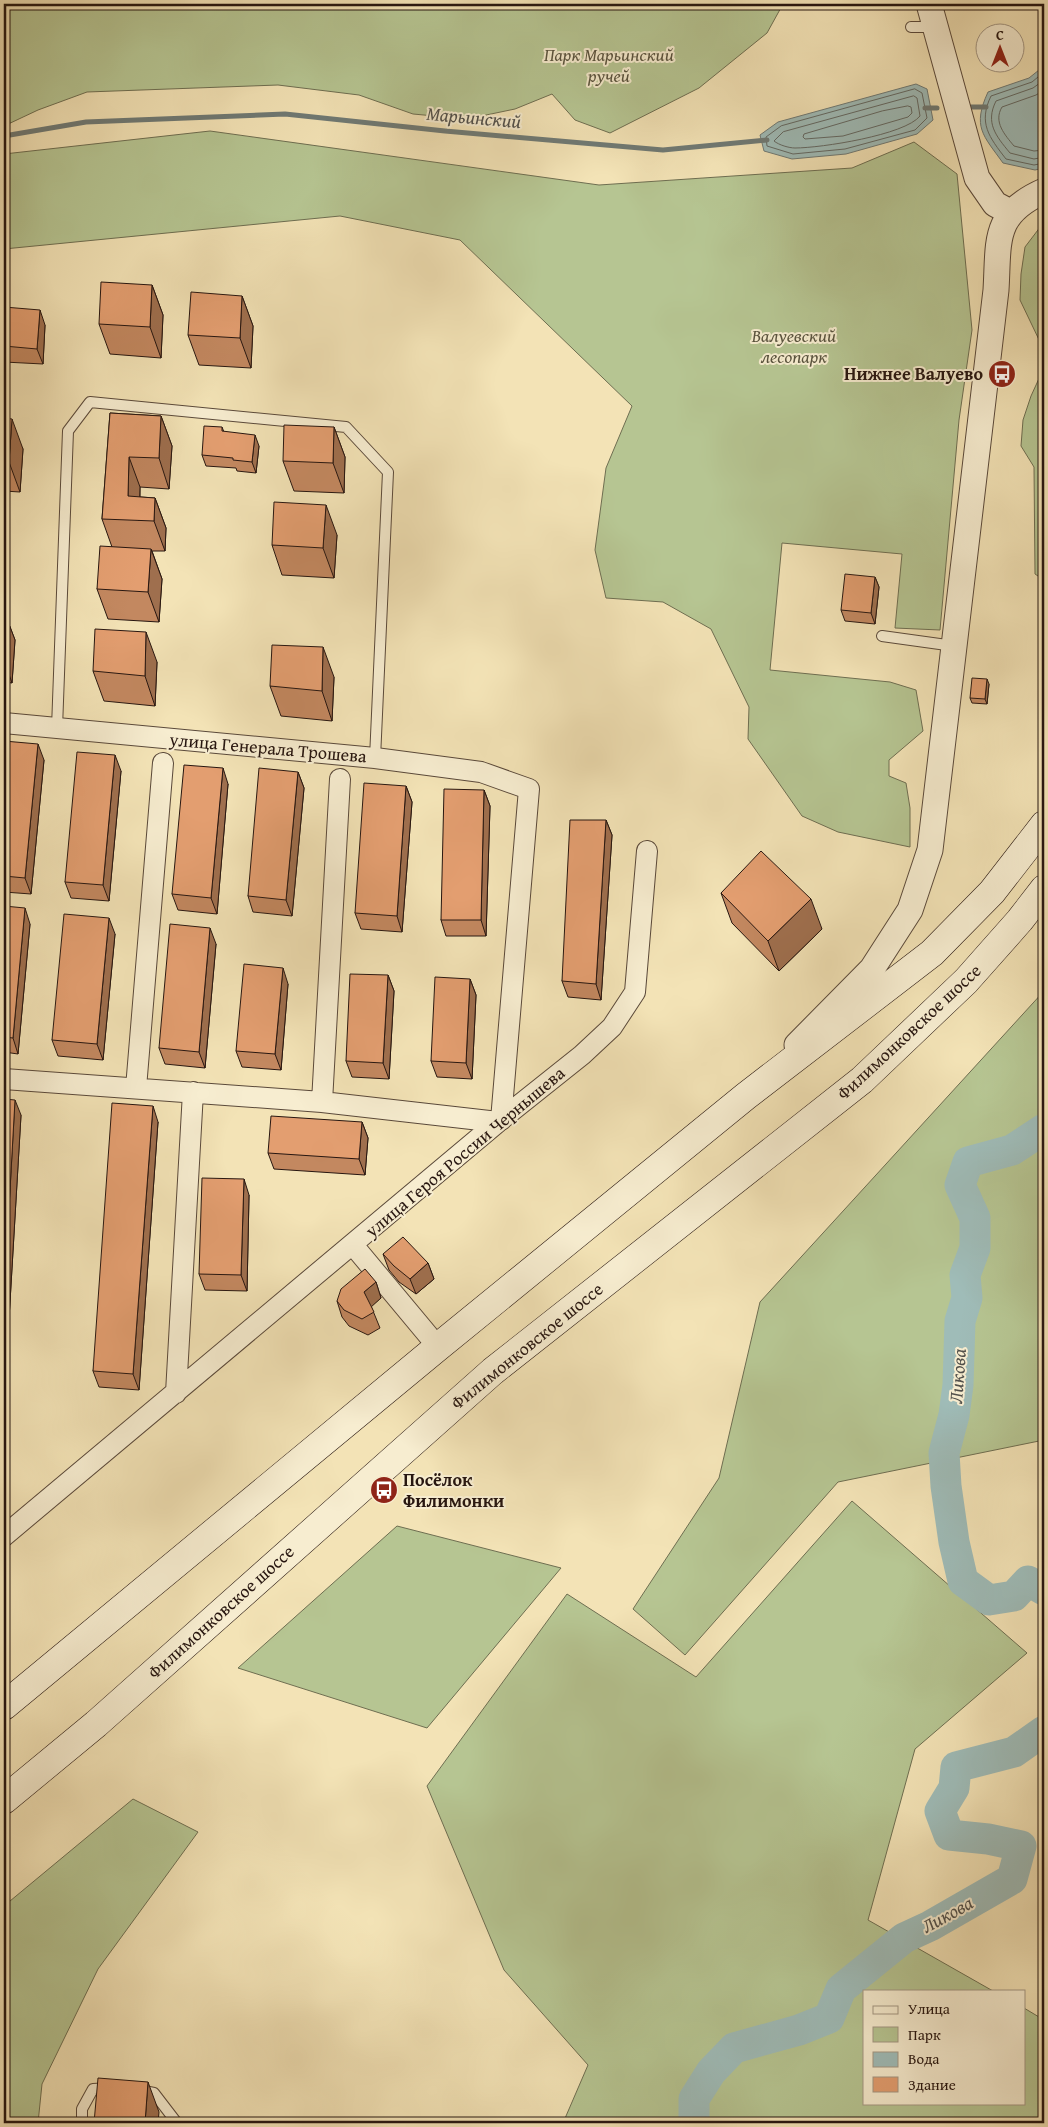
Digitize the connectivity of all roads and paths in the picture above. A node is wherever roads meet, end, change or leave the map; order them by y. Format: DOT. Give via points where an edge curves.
graph roads {
  1 [pos="928,4"];
  2 [pos="1044,191"];
  3 [pos="1010,212"];
  4 [pos="882,636"];
  5 [pos="954,646"];
  6 [pos="4,723"];
  7 [pos="57,728"];
  8 [pos="375,758"];
  9 [pos="163,763"];
  10 [pos="340,780"];
  11 [pos="1044,825"];
  12 [pos="647,851"];
  13 [pos="1044,889"];
  14 [pos="4,1079"];
  15 [pos="136,1088"];
  16 [pos="193,1092"];
  17 [pos="746,1096"];
  18 [pos="322,1102"];
  19 [pos="499,1121"];
  20 [pos="352,1245"];
  21 [pos="438,1347"];
  22 [pos="176,1393"];
  23 [pos="4,1536"];
  24 [pos="4,1706"];
  25 [pos="4,1800"];
  26 [pos="82,2123"];
  27 [pos="178,2123"];
  1 -- 3 [label="street" via="923,27 977,178 995,204"];
  2 -- 3 [label="street"];
  3 -- 5 [label="street" via="1001,229 998,249 996,290"];
  4 -- 5 [label="lane"];
  5 -- 17 [label="street" via="930,850 910,910 872,969"];
  6 -- 7 [label="street, улица Генерала Трошева"];
  7 -- 8 [label="street, улица Генерала Трошева"];
  7 -- 8 [label="lane" via="68,431 90,402 346,426 388,472"];
  8 -- 19 [label="street, улица Генерала Трошева" via="481,772 529,789"];
  9 -- 15 [label="street"];
  10 -- 18 [label="street"];
  11 -- 17 [label="main road" via="992,892 932,953"];
  12 -- 19 [label="street, улица Героя России Чернышева" via="635,992 612,1028"];
  13 -- 25 [label="main road, Филимонковское шоссе" via="966,981 862,1080 493,1371 96,1724"];
  14 -- 15 [label="street"];
  15 -- 16 [label="street"];
  16 -- 18 [label="street"];
  16 -- 22 [label="street"];
  17 -- 21 [label="main road"];
  18 -- 19 [label="street"];
  19 -- 20 [label="street, улица Героя России Чернышева"];
  20 -- 21 [label="street"];
  20 -- 22 [label="street, улица Героя России Чернышева"];
  21 -- 24 [label="main road"];
  22 -- 23 [label="street, улица Героя России Чернышева"];
  26 -- 27 [label="lane" via="82,2110 93,2089 128,2088 154,2093"];
}
